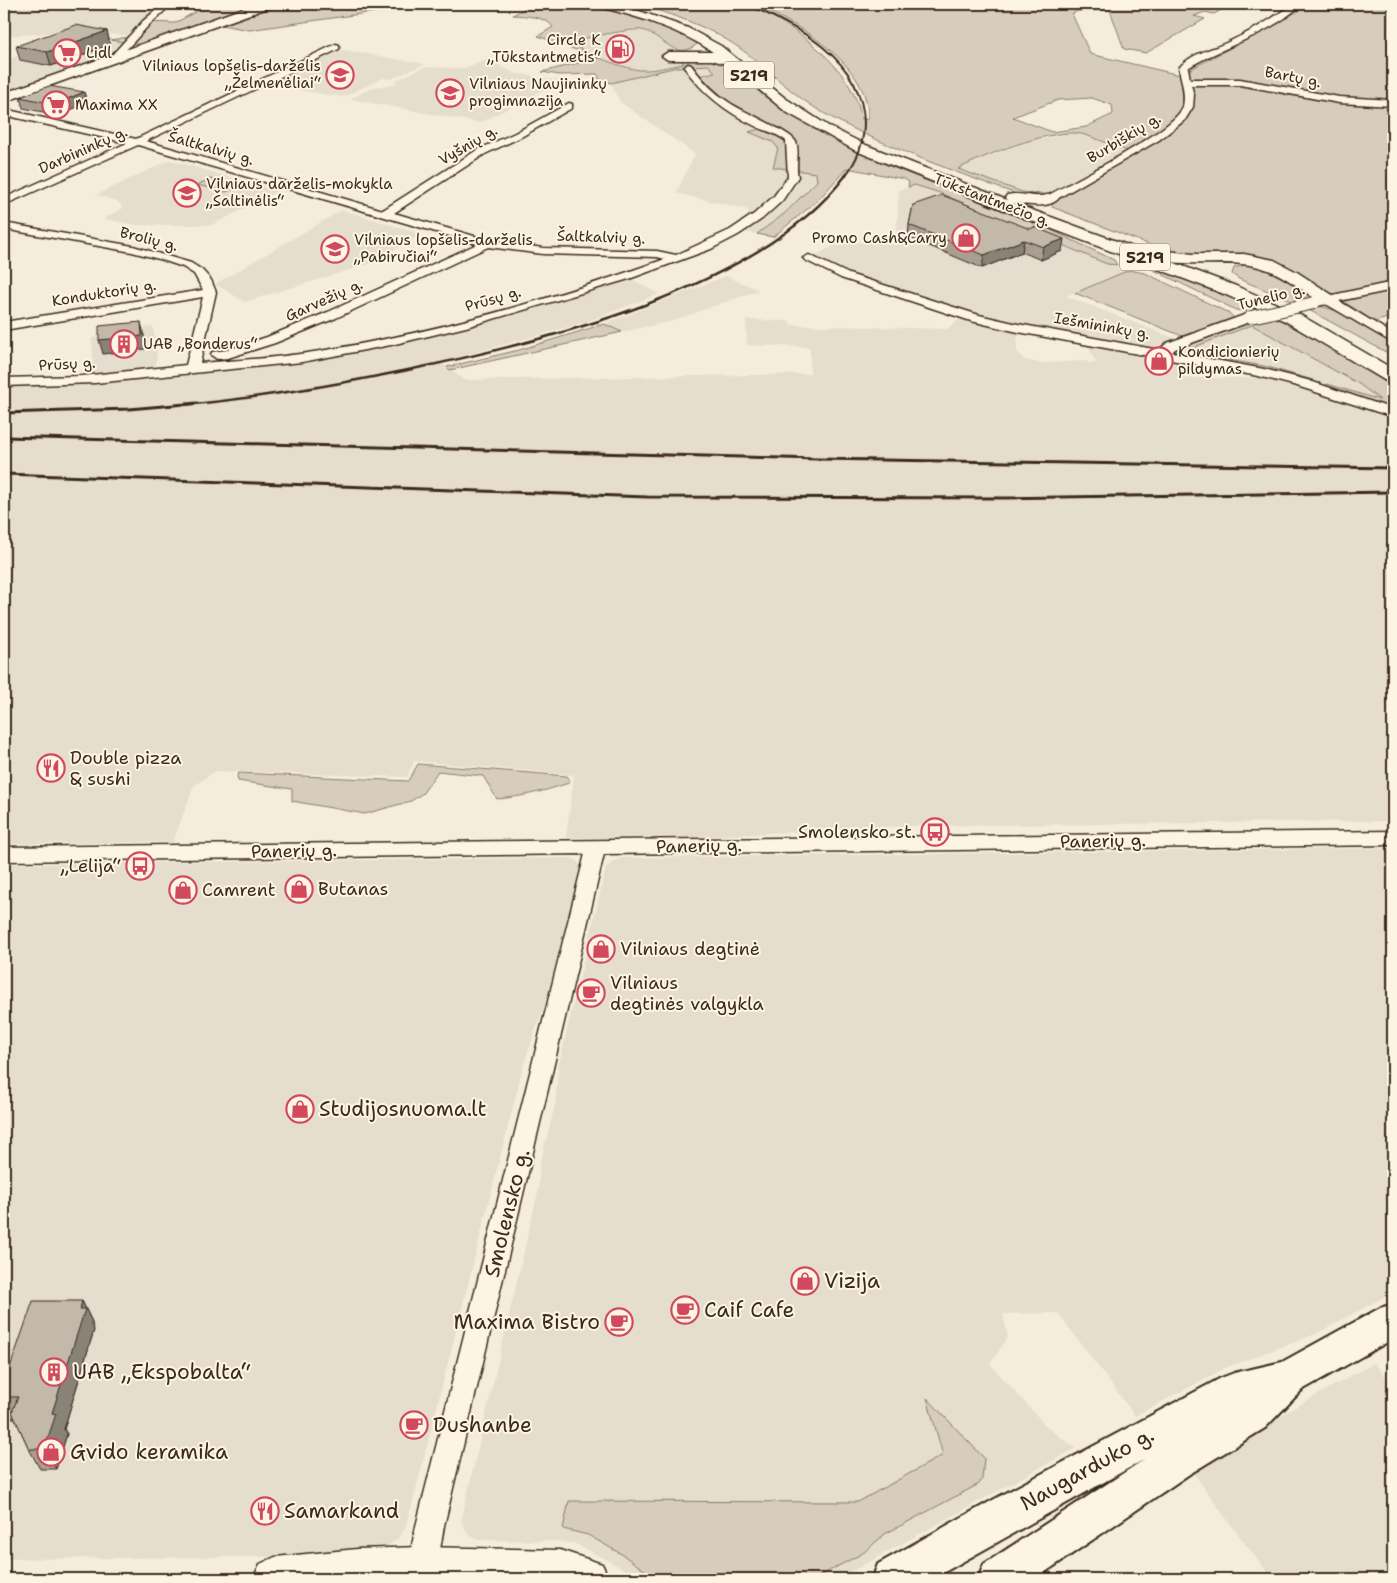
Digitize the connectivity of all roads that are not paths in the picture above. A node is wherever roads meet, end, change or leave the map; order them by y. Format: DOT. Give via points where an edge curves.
graph roads {
  1 [pos="168,4"];
  2 [pos="266,4"];
  3 [pos="604,4"];
  4 [pos="622,4"];
  5 [pos="1297,4"];
  6 [pos="680,29"];
  7 [pos="128,44"];
  8 [pos="148,46"];
  9 [pos="336,47"];
  10 [pos="110,60"];
  11 [pos="688,67"];
  12 [pos="744,70"];
  13 [pos="1187,82"];
  14 [pos="4,98"];
  15 [pos="1393,103"];
  16 [pos="4,105"];
  17 [pos="569,106"];
  18 [pos="4,112"];
  19 [pos="137,142"];
  20 [pos="4,202"];
  21 [pos="1050,211"];
  22 [pos="384,214"];
  23 [pos="4,226"];
  24 [pos="487,243"];
  25 [pos="1155,253"];
  26 [pos="674,258"];
  27 [pos="809,258"];
  28 [pos="1261,263"];
  29 [pos="1240,286"];
  30 [pos="1393,286"];
  31 [pos="210,292"];
  32 [pos="1202,297"];
  33 [pos="1321,301"];
  34 [pos="1229,310"];
  35 [pos="1249,317"];
  36 [pos="4,326"];
  37 [pos="1393,339"];
  38 [pos="1162,354"];
  39 [pos="196,355"];
  40 [pos="229,359"];
  41 [pos="1393,364"];
  42 [pos="192,368"];
  43 [pos="1393,377"];
  44 [pos="4,382"];
  45 [pos="1393,413"];
  46 [pos="1393,838"];
  47 [pos="596,848"];
  48 [pos="4,854"];
  49 [pos="1393,1320"];
  50 [pos="1289,1378"];
  51 [pos="420,1573"];
  52 [pos="275,1579"];
  53 [pos="587,1579"];
  54 [pos="893,1579"];
  55 [pos="999,1579"];
  1 -- 7 [label="street" via="151,16"];
  2 -- 8 [label="main road"];
  3 -- 6 [label="main road, Tūkstantmečio g. / 5219"];
  4 -- 21 [label="main road, Tūkstantmečio g. / 5219" via="663,16 714,38 782,92 849,132 900,156"];
  5 -- 13 [label="street, Burbiškių g." via="1286,13 1185,66"];
  6 -- 12 [label="main road, Tūkstantmečio g. / 5219" via="710,44"];
  6 -- 12 [label="main road" via="700,44 669,53 717,57"];
  7 -- 8 [label="street"];
  7 -- 10 [label="street"];
  8 -- 10 [label="main road"];
  9 -- 19 [label="street, Darbininkų g."];
  10 -- 14 [label="main road"];
  10 -- 16 [label="main road"];
  11 -- 26 [label="street, Prūsų g." via="701,86 722,102 789,139 793,148 790,166 793,177 779,197 743,228"];
  12 -- 21 [label="main road, Tūkstantmečio g. / 5219" via="790,108 834,134 887,159"];
  13 -- 15 [label="street, Bartų g." via="1240,82 1339,100"];
  13 -- 21 [label="street, Burbiškių g." via="1188,107 1172,128"];
  17 -- 22 [label="street, Vyšnių g." via="481,152"];
  18 -- 19 [label="street, Šaltkalvių g."];
  19 -- 20 [label="street, Darbininkų g."];
  19 -- 22 [label="street, Šaltkalvių g."];
  21 -- 25 [label="main road, Tūkstantmečio g. / 5219"];
  21 -- 32 [label="main road"];
  21 -- 43 [label="main road, Tūkstantmečio g. / 5219" via="1147,258 1291,317"];
  22 -- 24 [label="street, Šaltkalvių g."];
  23 -- 31 [label="street, Brolių g." via="163,256 198,272"];
  24 -- 26 [label="street, Šaltkalvių g." via="543,251 657,254"];
  24 -- 40 [label="street, Garvežių g."];
  25 -- 28 [label="main road" via="1189,260"];
  25 -- 29 [label="main road, Tūkstantmečio g. / 5219"];
  26 -- 40 [label="street, Prūsų g." via="632,274 440,331 320,355"];
  27 -- 38 [label="street, Iešmininkų g." via="845,276 975,318"];
  28 -- 29 [label="main road" via="1240,263 1230,268 1228,274"];
  28 -- 33 [label="main road" via="1273,266"];
  29 -- 41 [label="main road, Tūkstantmečio g. / 5219" via="1355,341"];
  30 -- 33 [label="street, Tunelio g."];
  31 -- 36 [label="street, Konduktorių g."];
  31 -- 39 [label="street"];
  33 -- 35 [label="street, Tunelio g., bridge"];
  33 -- 37 [label="street"];
  34 -- 35 [label="main road"];
  35 -- 38 [label="street, Tunelio g." via="1171,346"];
  38 -- 45 [label="street, Iešmininkų g." via="1278,376"];
  39 -- 40 [label="street, Garvežių g."];
  39 -- 42 [label="street"];
  40 -- 42 [label="street, Prūsų g."];
  42 -- 44 [label="street, Prūsų g." via="110,378"];
  46 -- 47 [label="street, Panerių g."];
  47 -- 48 [label="street, Panerių g."];
  47 -- 51 [label="street, Smolensko g."];
  49 -- 50 [label="main road, Naugarduko g."];
  50 -- 54 [label="main road, Naugarduko g." via="1234,1391"];
  50 -- 55 [label="main road, Naugarduko g." via="1252,1415 1174,1462"];
  51 -- 52 [label="main road" via="357,1570"];
  51 -- 53 [label="main road" via="560,1572"];
}
